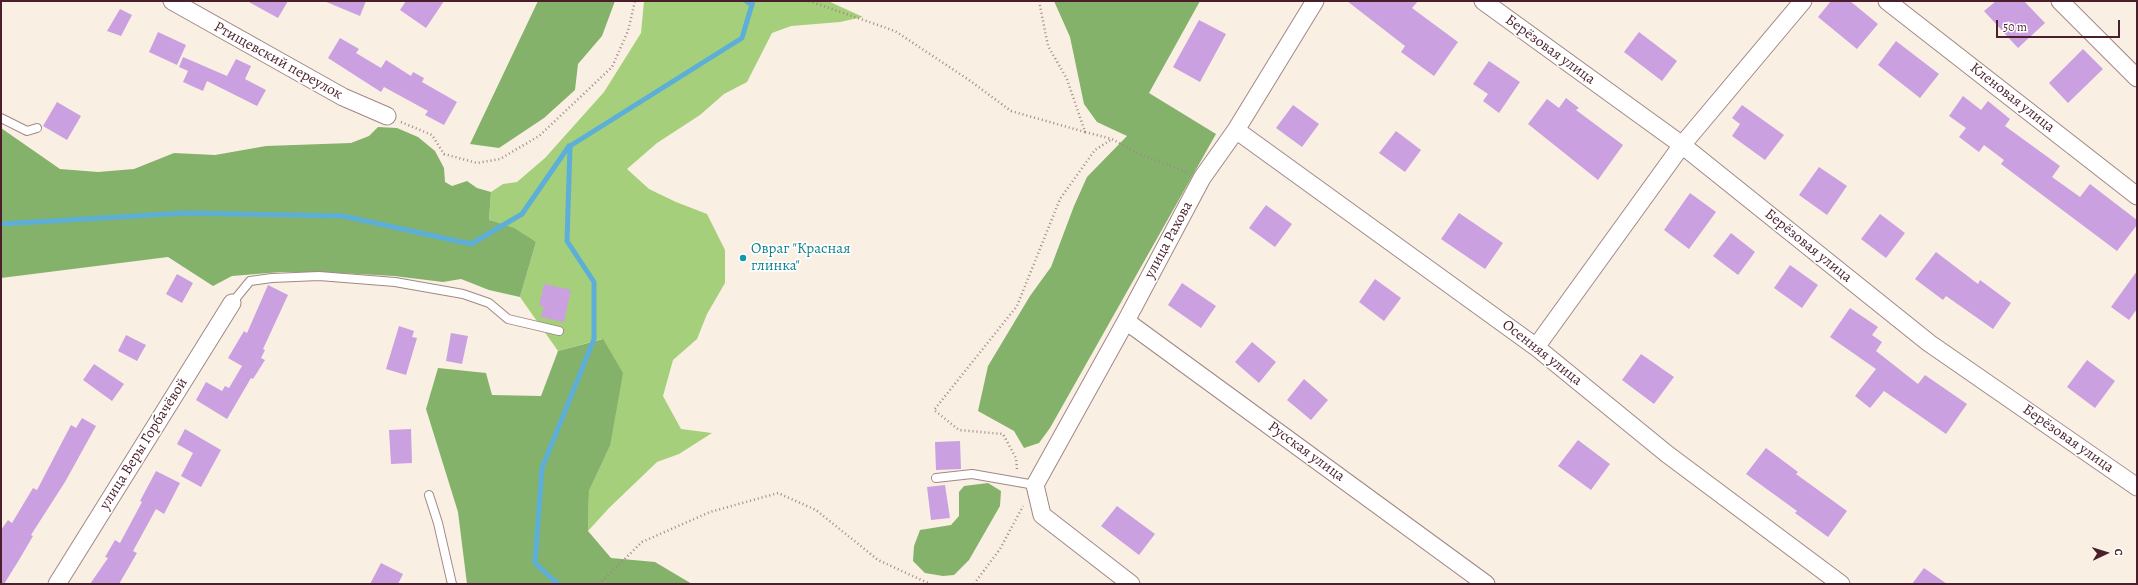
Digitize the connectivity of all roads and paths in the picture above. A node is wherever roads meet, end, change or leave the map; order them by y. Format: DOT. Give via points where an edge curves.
graph roads {
  1 [pos="172,1"];
  2 [pos="635,1"];
  3 [pos="809,1"];
  4 [pos="1039,1"];
  5 [pos="1315,1"];
  6 [pos="1483,1"];
  7 [pos="1802,1"];
  8 [pos="1887,1"];
  9 [pos="2060,1"];
  10 [pos="2137,78"];
  11 [pos="387,116"];
  12 [pos="1,118"];
  13 [pos="37,128"];
  14 [pos="1236,130"];
  15 [pos="1085,132"];
  16 [pos="1112,139"];
  17 [pos="1682,145"];
  18 [pos="1202,178"];
  19 [pos="2137,196"];
  20 [pos="232,303"];
  21 [pos="1126,321"];
  22 [pos="559,331"];
  23 [pos="1536,347"];
  24 [pos="936,478"];
  25 [pos="1018,482"];
  26 [pos="1035,485"];
  27 [pos="2137,487"];
  28 [pos="429,495"];
  29 [pos="57,584"];
  30 [pos="452,584"];
  31 [pos="598,584"];
  32 [pos="930,584"];
  33 [pos="974,584"];
  34 [pos="1131,584"];
  35 [pos="1486,584"];
  36 [pos="1841,584"];
  1 -- 11 [label="street, Ртищевский переулок" via="343,97"];
  2 -- 11 [label="path" via="628,31 612,67 539,136 500,159 476,163 444,154 432,135"];
  3 -- 15 [label="path" via="895,31 1011,111"];
  4 -- 15 [label="path" via="1048,46 1066,79"];
  5 -- 14 [label="street, улица Рахова"];
  6 -- 17 [label="street, Берёзовая улица"];
  7 -- 17 [label="street"];
  8 -- 19 [label="street, Кленовая улица"];
  9 -- 10 [label="street"];
  12 -- 13 [label="lane" via="28,131"];
  14 -- 18 [label="street, улица Рахова"];
  14 -- 23 [label="street, Осенняя улица"];
  15 -- 16 [label="path"];
  16 -- 18 [label="path" via="1139,154"];
  16 -- 25 [label="path" via="1095,150 1060,199 1017,306 934,410 959,430 1003,434 1016,458"];
  17 -- 23 [label="street"];
  17 -- 27 [label="street, Берёзовая улица" via="1929,343"];
  18 -- 21 [label="street, улица Рахова"];
  20 -- 22 [label="lane" via="250,281 272,278 319,276 396,282 462,294 489,303 508,320"];
  20 -- 29 [label="street, улица Веры Горбачёвой"];
  21 -- 26 [label="street, улица Рахова"];
  21 -- 35 [label="street, Русская улица"];
  23 -- 36 [label="street, Осенняя улица" via="1667,454"];
  24 -- 25 [label="lane" via="972,474"];
  25 -- 26 [label="lane"];
  26 -- 33 [label="path" via="1000,549"];
  26 -- 34 [label="street" via="1042,515"];
  28 -- 30 [label="lane"];
  31 -- 32 [label="path" via="642,542 710,512 778,493 816,510 878,560"];
}
